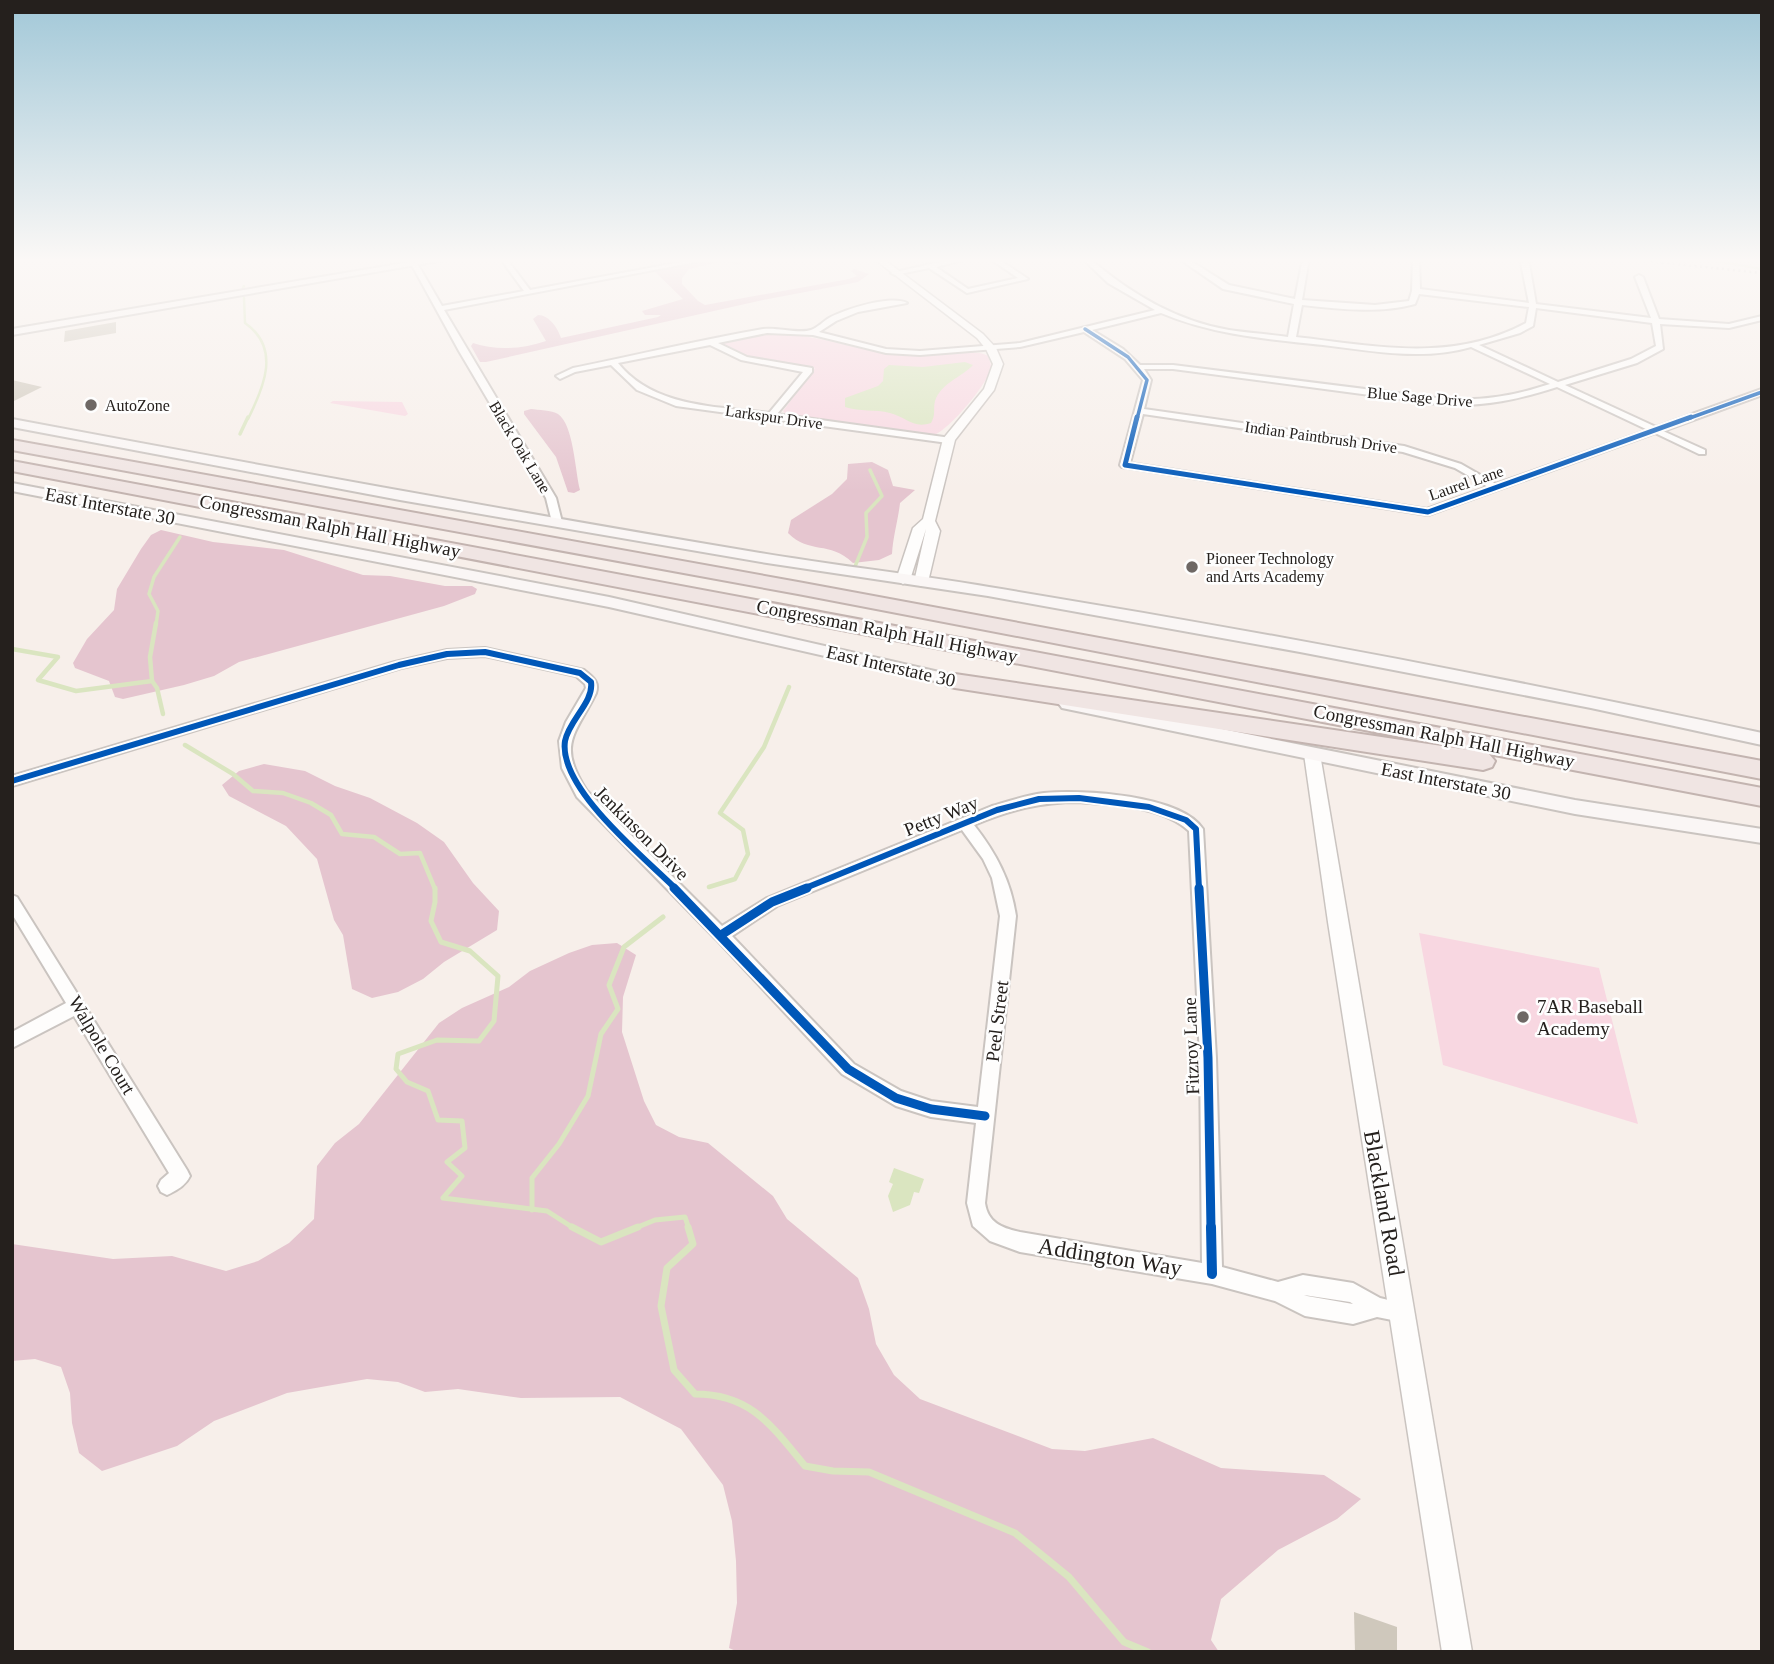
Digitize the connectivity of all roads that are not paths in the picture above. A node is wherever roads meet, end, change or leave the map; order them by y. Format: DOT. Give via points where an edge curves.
graph roads {
  1 [pos="456,336"];
  2 [pos="740,336"];
  3 [pos="824,336"];
  4 [pos="980,336"];
  5 [pos="1058,336"];
  6 [pos="1096,336"];
  7 [pos="1265,336"];
  8 [pos="1293,336"];
  9 [pos="1496,336"];
  10 [pos="1658,336"];
  11 [pos="1292,339"];
  12 [pos="710,341"];
  13 [pos="1471,344"];
  14 [pos="991,348"];
  15 [pos="613,362"];
  16 [pos="1140,367"];
  17 [pos="560,376"];
  18 [pos="1557,385"];
  19 [pos="1762,392"];
  20 [pos="1139,411"];
  21 [pos="771,416"];
  22 [pos="12,423"];
  23 [pos="1656,430"];
  24 [pos="60,433"];
  25 [pos="948,440"];
  26 [pos="12,445"];
  27 [pos="1702,452"];
  28 [pos="12,466"];
  29 [pos="17,488"];
  30 [pos="1496,488"];
  31 [pos="929,521"];
  32 [pos="557,522"];
  33 [pos="903,580"];
  34 [pos="921,582"];
  35 [pos="955,681"];
  36 [pos="1762,739"];
  37 [pos="1312,754"];
  38 [pos="1762,770"];
  39 [pos="12,781"];
  40 [pos="1762,797"];
  41 [pos="1762,809"];
  42 [pos="1188,820"];
  43 [pos="965,823"];
  44 [pos="1762,836"];
  45 [pos="12,901"];
  46 [pos="721,935"];
  47 [pos="78,1005"];
  48 [pos="12,1041"];
  49 [pos="985,1116"];
  50 [pos="167,1186"];
  51 [pos="985,1228"];
  52 [pos="1212,1274"];
  53 [pos="1402,1312"];
  54 [pos="1457,1652"];
  1 -- 32 [label="street, Black Oak Lane" via="551,498"];
  2 -- 12 [label="street"];
  3 -- 14 [label="street" via="886,351"];
  4 -- 14 [label="street"];
  5 -- 14 [label="street"];
  6 -- 16 [label="street"];
  7 -- 11 [label="street"];
  8 -- 11 [label="street"];
  9 -- 13 [label="street"];
  10 -- 18 [label="street, Blue Sage Drive" via="1660,347 1650,353"];
  11 -- 13 [label="street" via="1405,352 1449,351"];
  12 -- 15 [label="street"];
  12 -- 21 [label="street" via="745,359 809,370"];
  13 -- 18 [label="street"];
  14 -- 25 [label="street" via="998,365 989,390"];
  15 -- 17 [label="street"];
  15 -- 21 [label="street, Larkspur Drive" via="628,380 658,398"];
  16 -- 18 [label="street, Blue Sage Drive" via="1173,367 1445,402 1496,402"];
  16 -- 20 [label="street" via="1147,380"];
  18 -- 23 [label="street"];
  19 -- 23 [label="street, Laurel Lane"];
  20 -- 30 [label="street, Indian Paintbrush Drive" via="1404,449 1458,466"];
  20 -- 30 [label="street, Laurel Lane" via="1125,465 1429,512"];
  21 -- 25 [label="street, Larkspur Drive"];
  22 -- 24 [label="main road"];
  23 -- 27 [label="street"];
  23 -- 30 [label="street, Laurel Lane"];
  24 -- 32 [label="main road"];
  25 -- 31 [label="street"];
  26 -- 38 [label="highway, Congressman Ralph Hall Highway"];
  28 -- 40 [label="highway, Congressman Ralph Hall Highway"];
  29 -- 35 [label="main road, East Interstate 30" via="609,602"];
  31 -- 33 [label="street" via="919,528"];
  31 -- 34 [label="street" via="934,531"];
  32 -- 33 [label="main road"];
  33 -- 34 [label="main road"];
  34 -- 36 [label="main road" via="1386,663"];
  35 -- 37 [label="main road, East Interstate 30"];
  35 -- 41 [label="highway" via="1576,775"];
  37 -- 44 [label="main road, East Interstate 30" via="1575,807"];
  37 -- 53 [label="street, Blackland Road"];
  39 -- 46 [label="street, Jenkinson Drive" via="399,665 447,654 485,652 580,673 591,682 590,695 566,737 565,764 571,779"];
  42 -- 43 [label="street, Petty Way" via="1152,808 1061,797 1026,801"];
  42 -- 52 [label="street, Fitzroy Lane" via="1196,829 1208,1058"];
  43 -- 46 [label="street, Petty Way" via="772,902"];
  43 -- 49 [label="street, Peel Street" via="993,861 1007,897 1004,963"];
  45 -- 47 [label="street, Walpole Court"];
  46 -- 49 [label="street, Jenkinson Drive" via="848,1069 896,1098 931,1109"];
  47 -- 48 [label="street"];
  47 -- 50 [label="street, Walpole Court" via="181,1176"];
  49 -- 51 [label="street, Peel Street" via="976,1203"];
  51 -- 52 [label="street, Addington Way" via="1020,1242"];
  52 -- 53 [label="street, Addington Way" via="1278,1292 1305,1306 1353,1314 1377,1307"];
  53 -- 54 [label="street, Blackland Road"];
}
